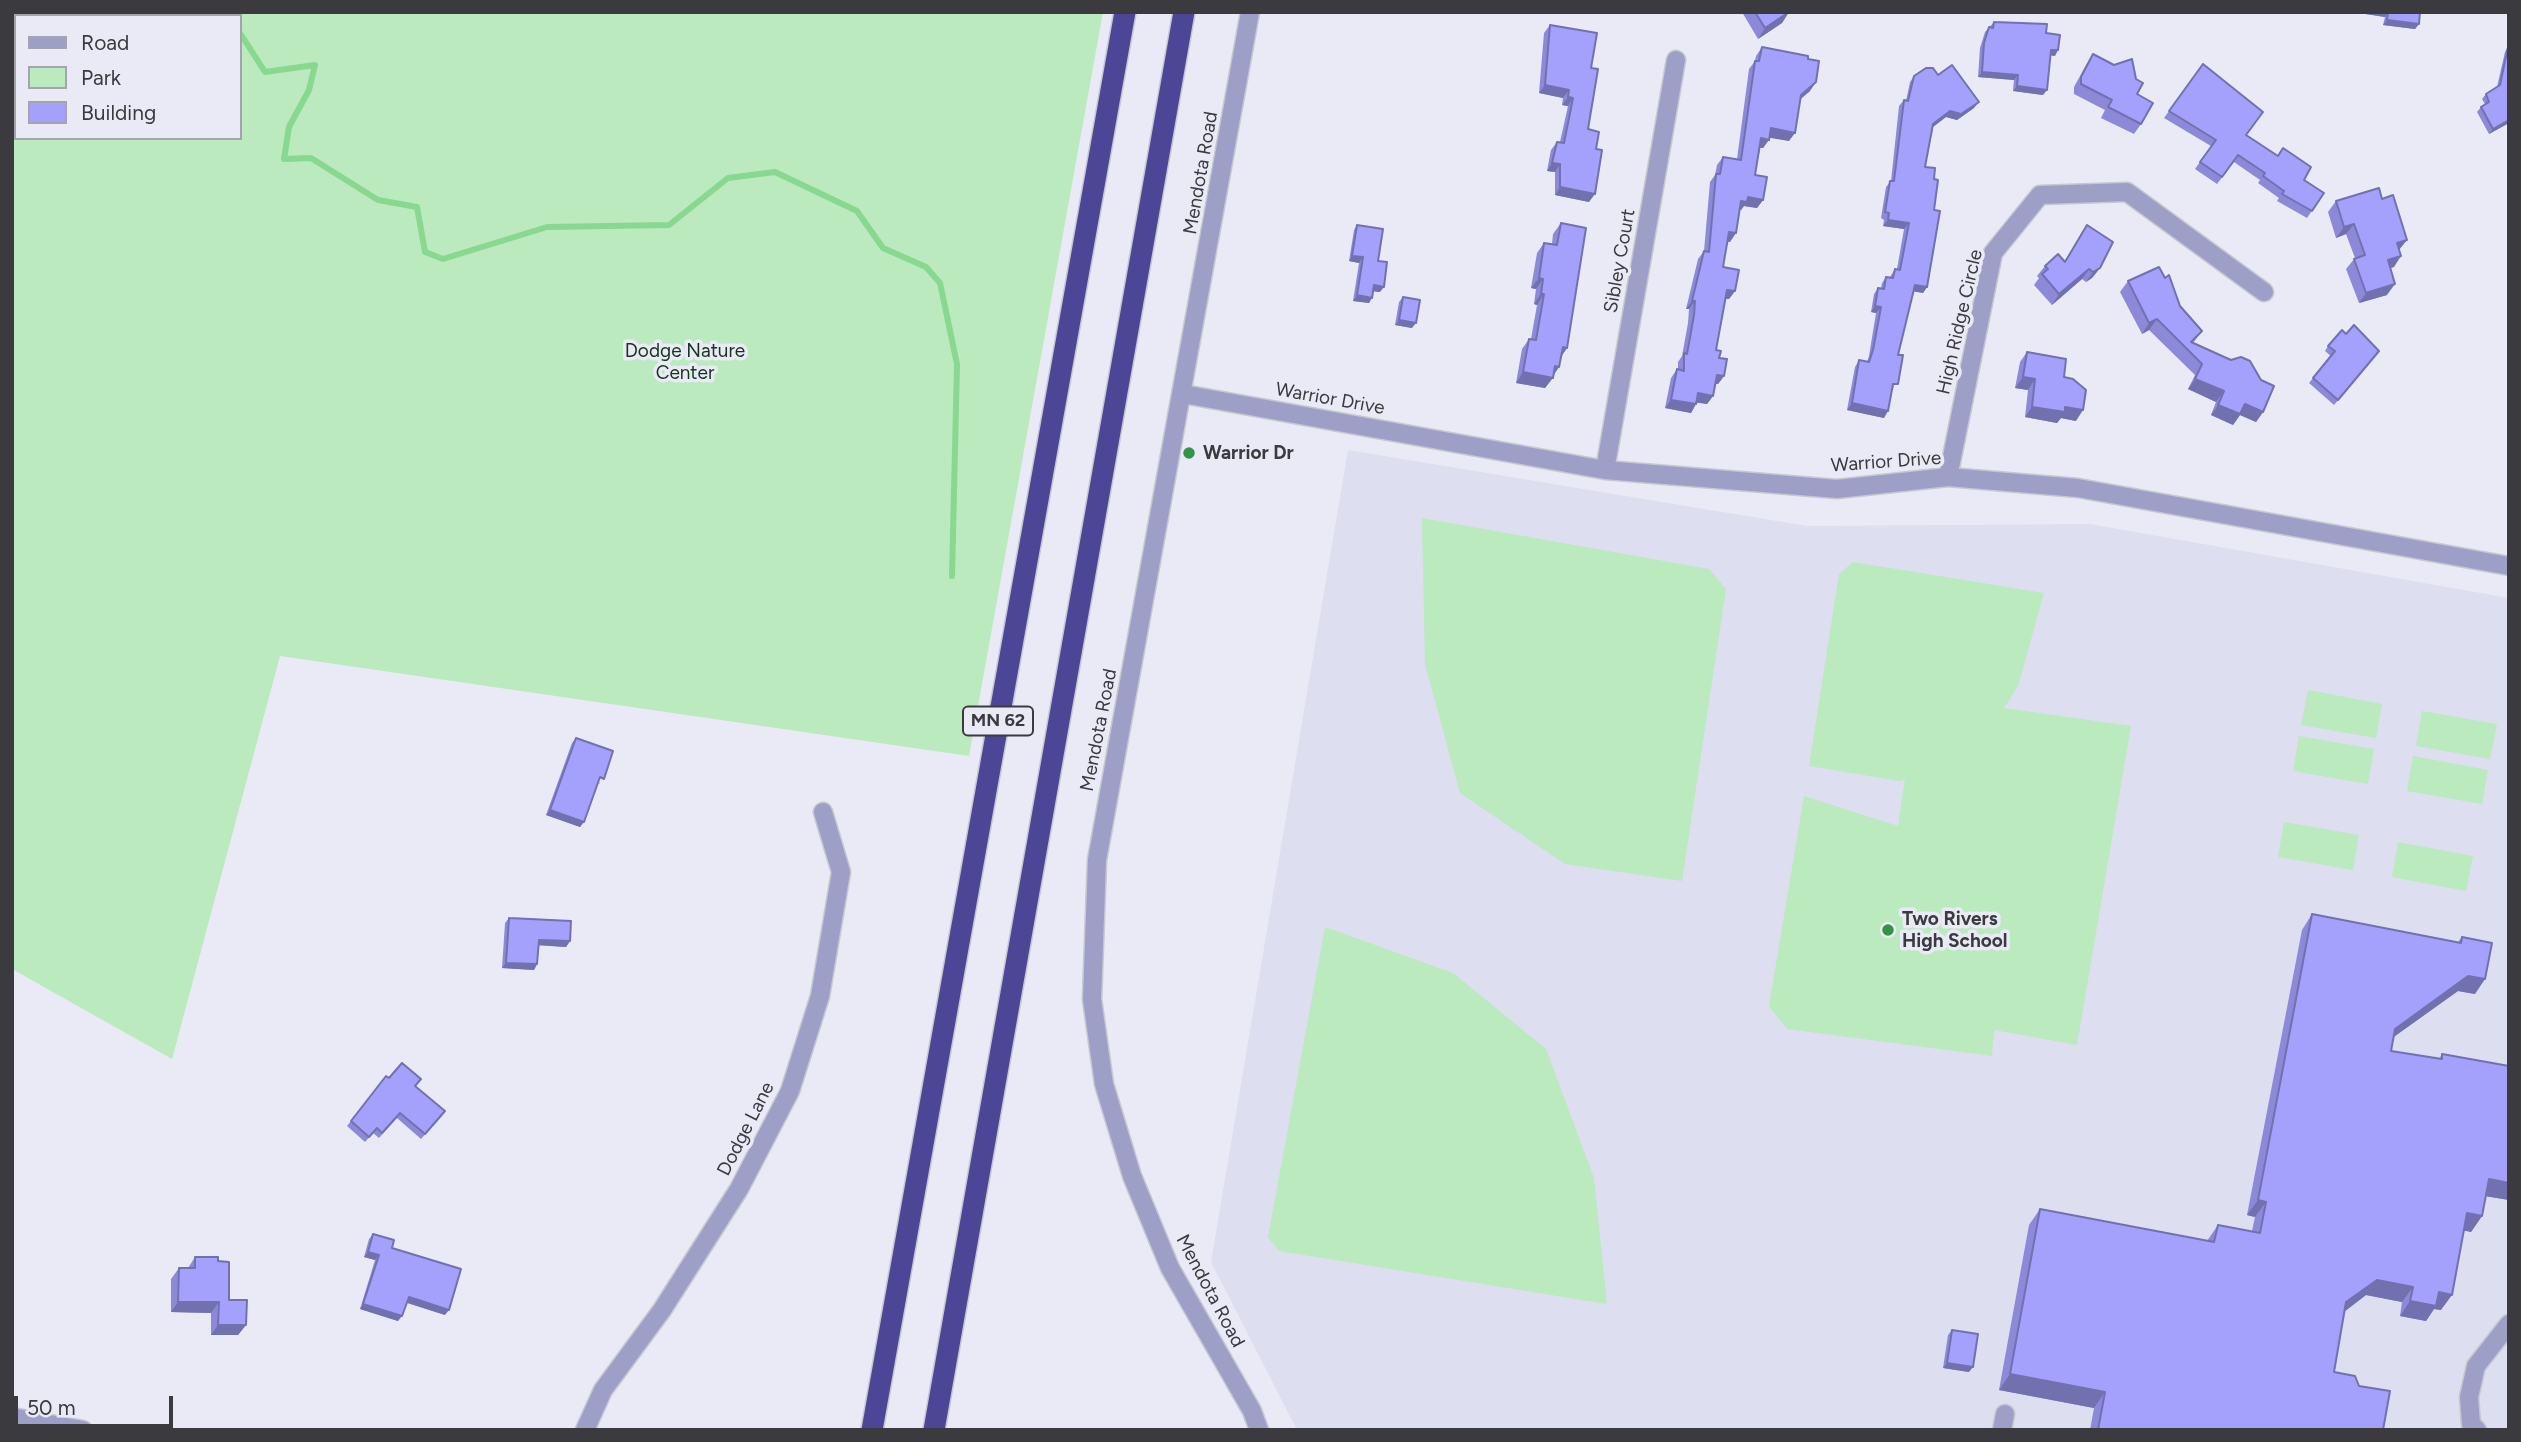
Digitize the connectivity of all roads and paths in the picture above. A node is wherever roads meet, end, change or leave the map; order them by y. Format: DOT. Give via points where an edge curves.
graph roads {
  1 [pos="1125,12"];
  2 [pos="1184,12"];
  3 [pos="1250,12"];
  4 [pos="1676,60"];
  5 [pos="2264,292"];
  6 [pos="1183,394"];
  7 [pos="1605,470"];
  8 [pos="1948,477"];
  9 [pos="2509,566"];
  10 [pos="823,812"];
  11 [pos="2509,1324"];
  12 [pos="12,1417"];
  13 [pos="83,1430"];
  14 [pos="586,1430"];
  15 [pos="872,1430"];
  16 [pos="934,1430"];
  17 [pos="1259,1430"];
  18 [pos="2477,1430"];
  1 -- 15 [label="highway, MN 62"];
  2 -- 16 [label="highway, MN 62"];
  3 -- 6 [label="street, Mendota Road"];
  4 -- 7 [label="street, Sibley Court"];
  5 -- 8 [label="street, High Ridge Circle" via="2127,192 2040,195 1993,253"];
  6 -- 7 [label="street, Warrior Drive"];
  6 -- 17 [label="street, Mendota Road" via="1097,860 1092,999 1104,1084 1132,1176 1170,1268"];
  7 -- 8 [label="street, Warrior Drive" via="1837,489"];
  8 -- 9 [label="street, Warrior Drive" via="2078,488"];
  10 -- 14 [label="street, Dodge Lane" via="841,872 820,996 790,1091 739,1189 662,1310 603,1390"];
  11 -- 18 [label="street" via="2476,1366 2469,1397 2471,1424"];
  12 -- 13 [label="street"];
}
